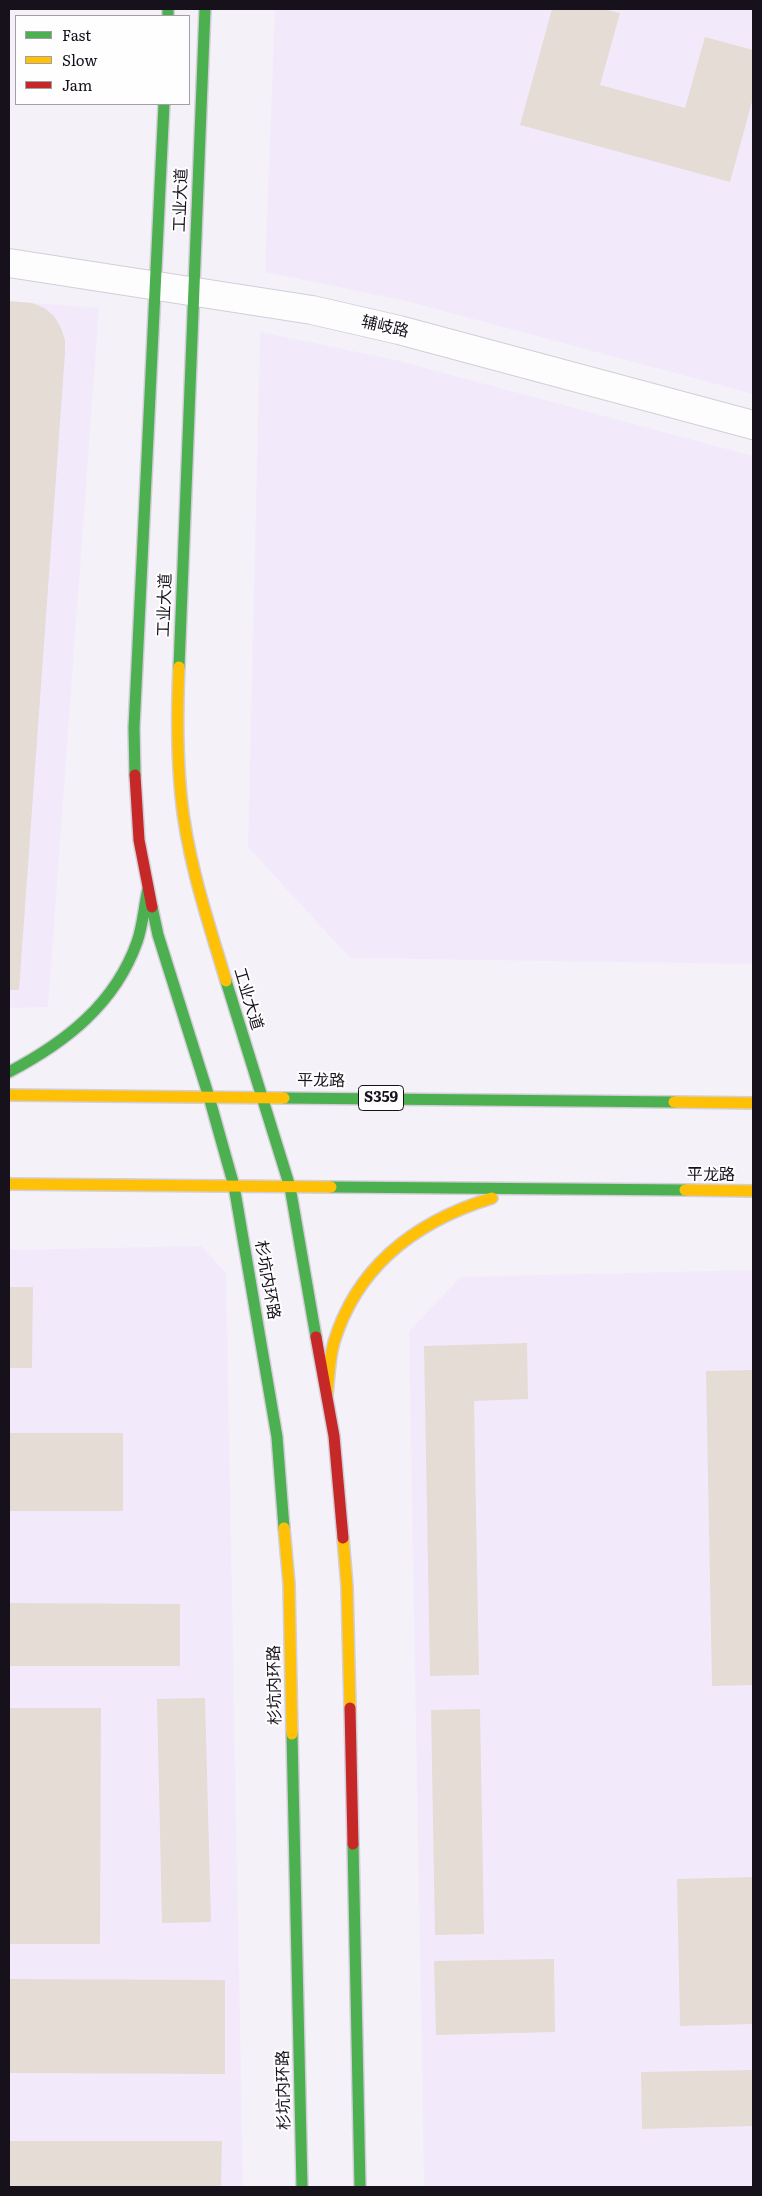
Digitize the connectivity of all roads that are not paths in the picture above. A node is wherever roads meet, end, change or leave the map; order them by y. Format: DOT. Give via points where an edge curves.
graph roads {
  1 [pos="205,9"];
  2 [pos="164,105"];
  3 [pos="9,263"];
  4 [pos="155,285"];
  5 [pos="194,291"];
  6 [pos="753,424"];
  7 [pos="148,889"];
  8 [pos="9,1072"];
  9 [pos="9,1094"];
  10 [pos="209,1096"];
  11 [pos="262,1097"];
  12 [pos="753,1103"];
  13 [pos="9,1184"];
  14 [pos="234,1186"];
  15 [pos="290,1188"];
  16 [pos="525,1190"];
  17 [pos="753,1191"];
  18 [pos="327,1395"];
  19 [pos="302,2187"];
  20 [pos="360,2187"];
  1 -- 5 [label="street, 工业大道"];
  2 -- 4 [label="street, 工业大道"];
  3 -- 4 [label="street, 辅岐路"];
  4 -- 5 [label="street, 辅岐路"];
  4 -- 7 [label="street, 工业大道" via="134,728 139,840"];
  5 -- 6 [label="street, 辅岐路" via="312,310 399,330"];
  5 -- 11 [label="street, 工业大道" via="177,708 180,780 196,880"];
  7 -- 8 [label="street" via="137,942 121,977 100,1007 72,1035"];
  7 -- 10 [label="street, 工业大道" via="158,935"];
  9 -- 10 [label="street, 平龙路 / S359"];
  10 -- 11 [label="street, 平龙路 / S359"];
  10 -- 14 [label="street, 工业大道"];
  11 -- 12 [label="street, 平龙路 / S359"];
  11 -- 15 [label="street, 工业大道"];
  13 -- 14 [label="street, 平龙路"];
  14 -- 15 [label="street, 平龙路"];
  14 -- 19 [label="street, 杉坑内环路" via="277,1437 289,1584"];
  15 -- 16 [label="street, 平龙路"];
  15 -- 18 [label="street"];
  16 -- 17 [label="street, 平龙路"];
  16 -- 18 [label="street" via="464,1205 416,1231 378,1262 350,1299 333,1343"];
  18 -- 20 [label="street" via="334,1436 347,1586"];
}
